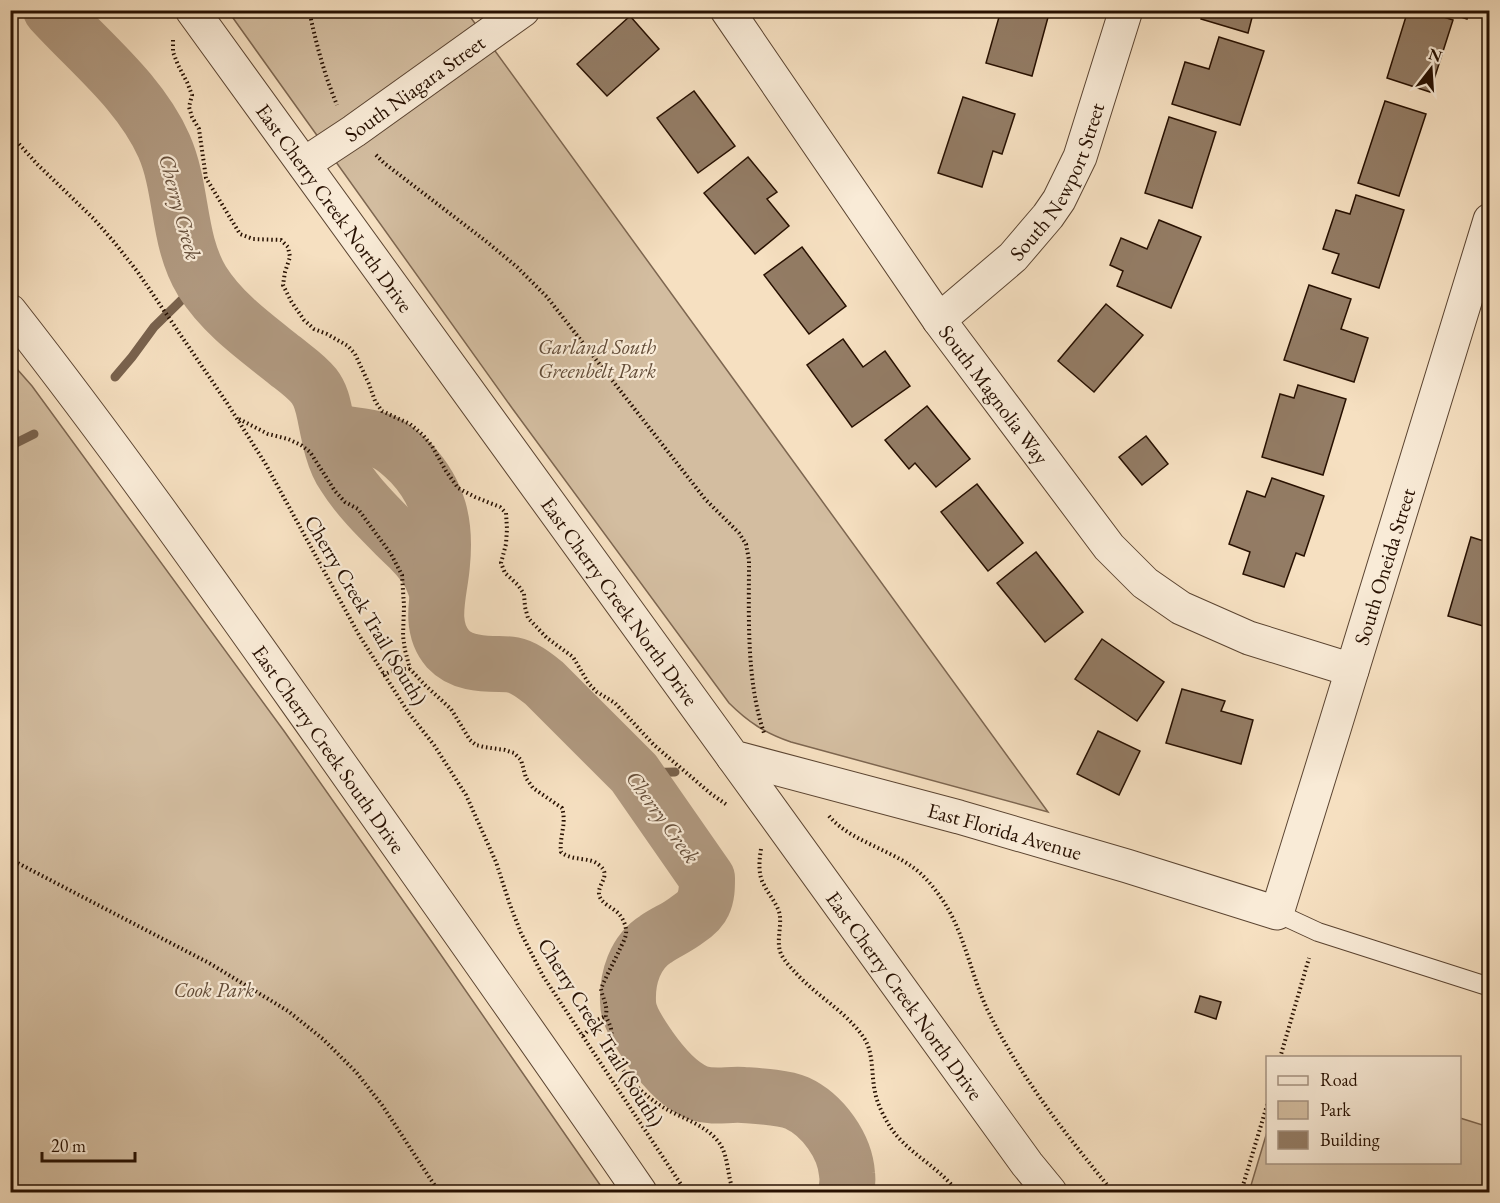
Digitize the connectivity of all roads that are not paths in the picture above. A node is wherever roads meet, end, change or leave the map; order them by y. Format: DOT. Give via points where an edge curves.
graph roads {
  1 [pos="192,10"];
  2 [pos="523,10"];
  3 [pos="727,10"];
  4 [pos="1126,10"];
  5 [pos="304,165"];
  6 [pos="1490,220"];
  7 [pos="10,311"];
  8 [pos="939,321"];
  9 [pos="1352,670"];
  10 [pos="733,757"];
  11 [pos="1277,912"];
  12 [pos="1490,987"];
  13 [pos="640,1192"];
  14 [pos="1050,1192"];
  1 -- 5 [label="street, East Cherry Creek North Drive"];
  2 -- 5 [label="street, South Niagara Street"];
  3 -- 8 [label="street, South Magnolia Way"];
  4 -- 8 [label="street, South Newport Street" via="1080,157 1059,200 1013,257"];
  5 -- 10 [label="street, East Cherry Creek North Drive"];
  6 -- 9 [label="street, South Oneida Street"];
  7 -- 13 [label="street, East Cherry Creek South Drive" via="115,448"];
  8 -- 9 [label="street, South Magnolia Way" via="1109,547 1145,583 1181,608 1249,638"];
  9 -- 11 [label="street, South Oneida Street"];
  10 -- 11 [label="street, East Florida Avenue" via="959,817"];
  10 -- 14 [label="street, East Cherry Creek North Drive"];
  11 -- 12 [label="lane" via="1318,932"];
}
